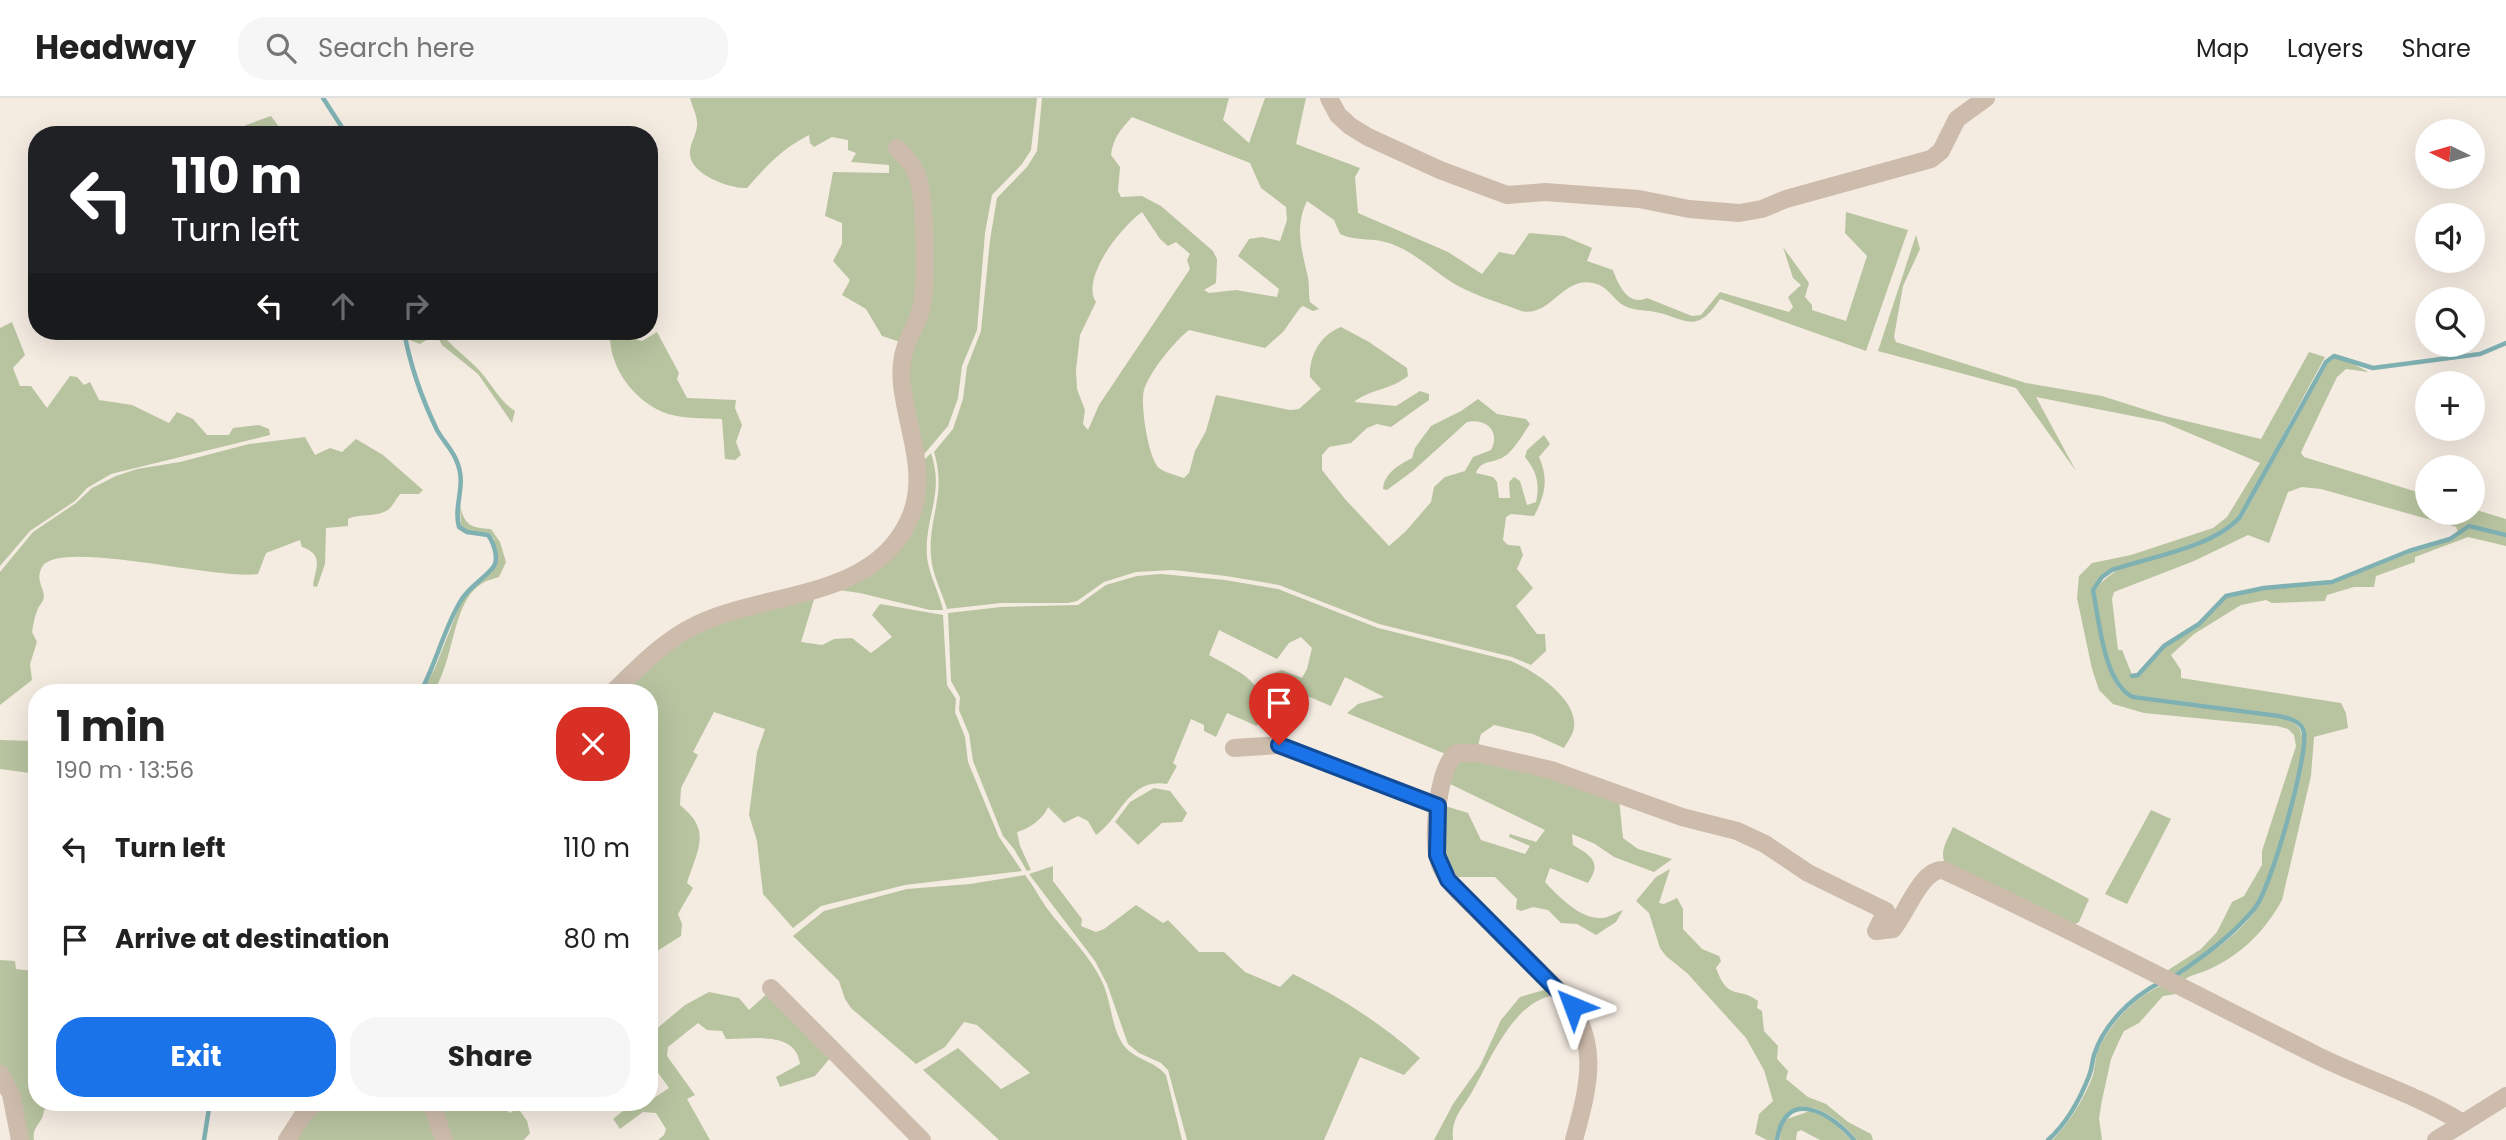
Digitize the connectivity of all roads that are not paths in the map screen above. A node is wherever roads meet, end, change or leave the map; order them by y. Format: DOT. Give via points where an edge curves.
graph roads {
  1 [pos="1329,98"];
  2 [pos="1986,98"];
  3 [pos="897,148"];
  4 [pos="622,684"];
  5 [pos="1234,748"];
  6 [pos="1438,806"];
  7 [pos="771,988"];
  8 [pos="0,1074"];
  9 [pos="2506,1096"];
  10 [pos="306,1111"];
  11 [pos="435,1111"];
  12 [pos="2461,1122"];
  13 [pos="20,1140"];
  14 [pos="287,1140"];
  15 [pos="444,1140"];
  16 [pos="922,1140"];
  17 [pos="1574,1140"];
  18 [pos="2436,1140"];
  1 -- 2 [label="street" via="1344,120 1368,137 1507,195 1545,192 1639,199 1739,213 1931,159 1941,151 1957,119"];
  3 -- 4 [label="street" via="920,186 925,293 903,355 903,388 918,464 910,519 873,566 695,625"];
  5 -- 6 [label="street" via="1279,745"];
  6 -- 12 [label="street" via="1446,765 1457,753 1477,753 1551,770 1751,837 1808,873 1886,911 1877,931 1884,932 1900,921 1921,884 1933,872 1943,870 2335,1065 2435,1106"];
  6 -- 17 [label="street" via="1437,855 1448,880 1560,992 1580,1021 1589,1077"];
  7 -- 16 [label="street"];
  8 -- 13 [label="street" via="11,1094"];
  9 -- 12 [label="street"];
  10 -- 14 [label="street"];
  11 -- 15 [label="street"];
  12 -- 18 [label="street"];
}
